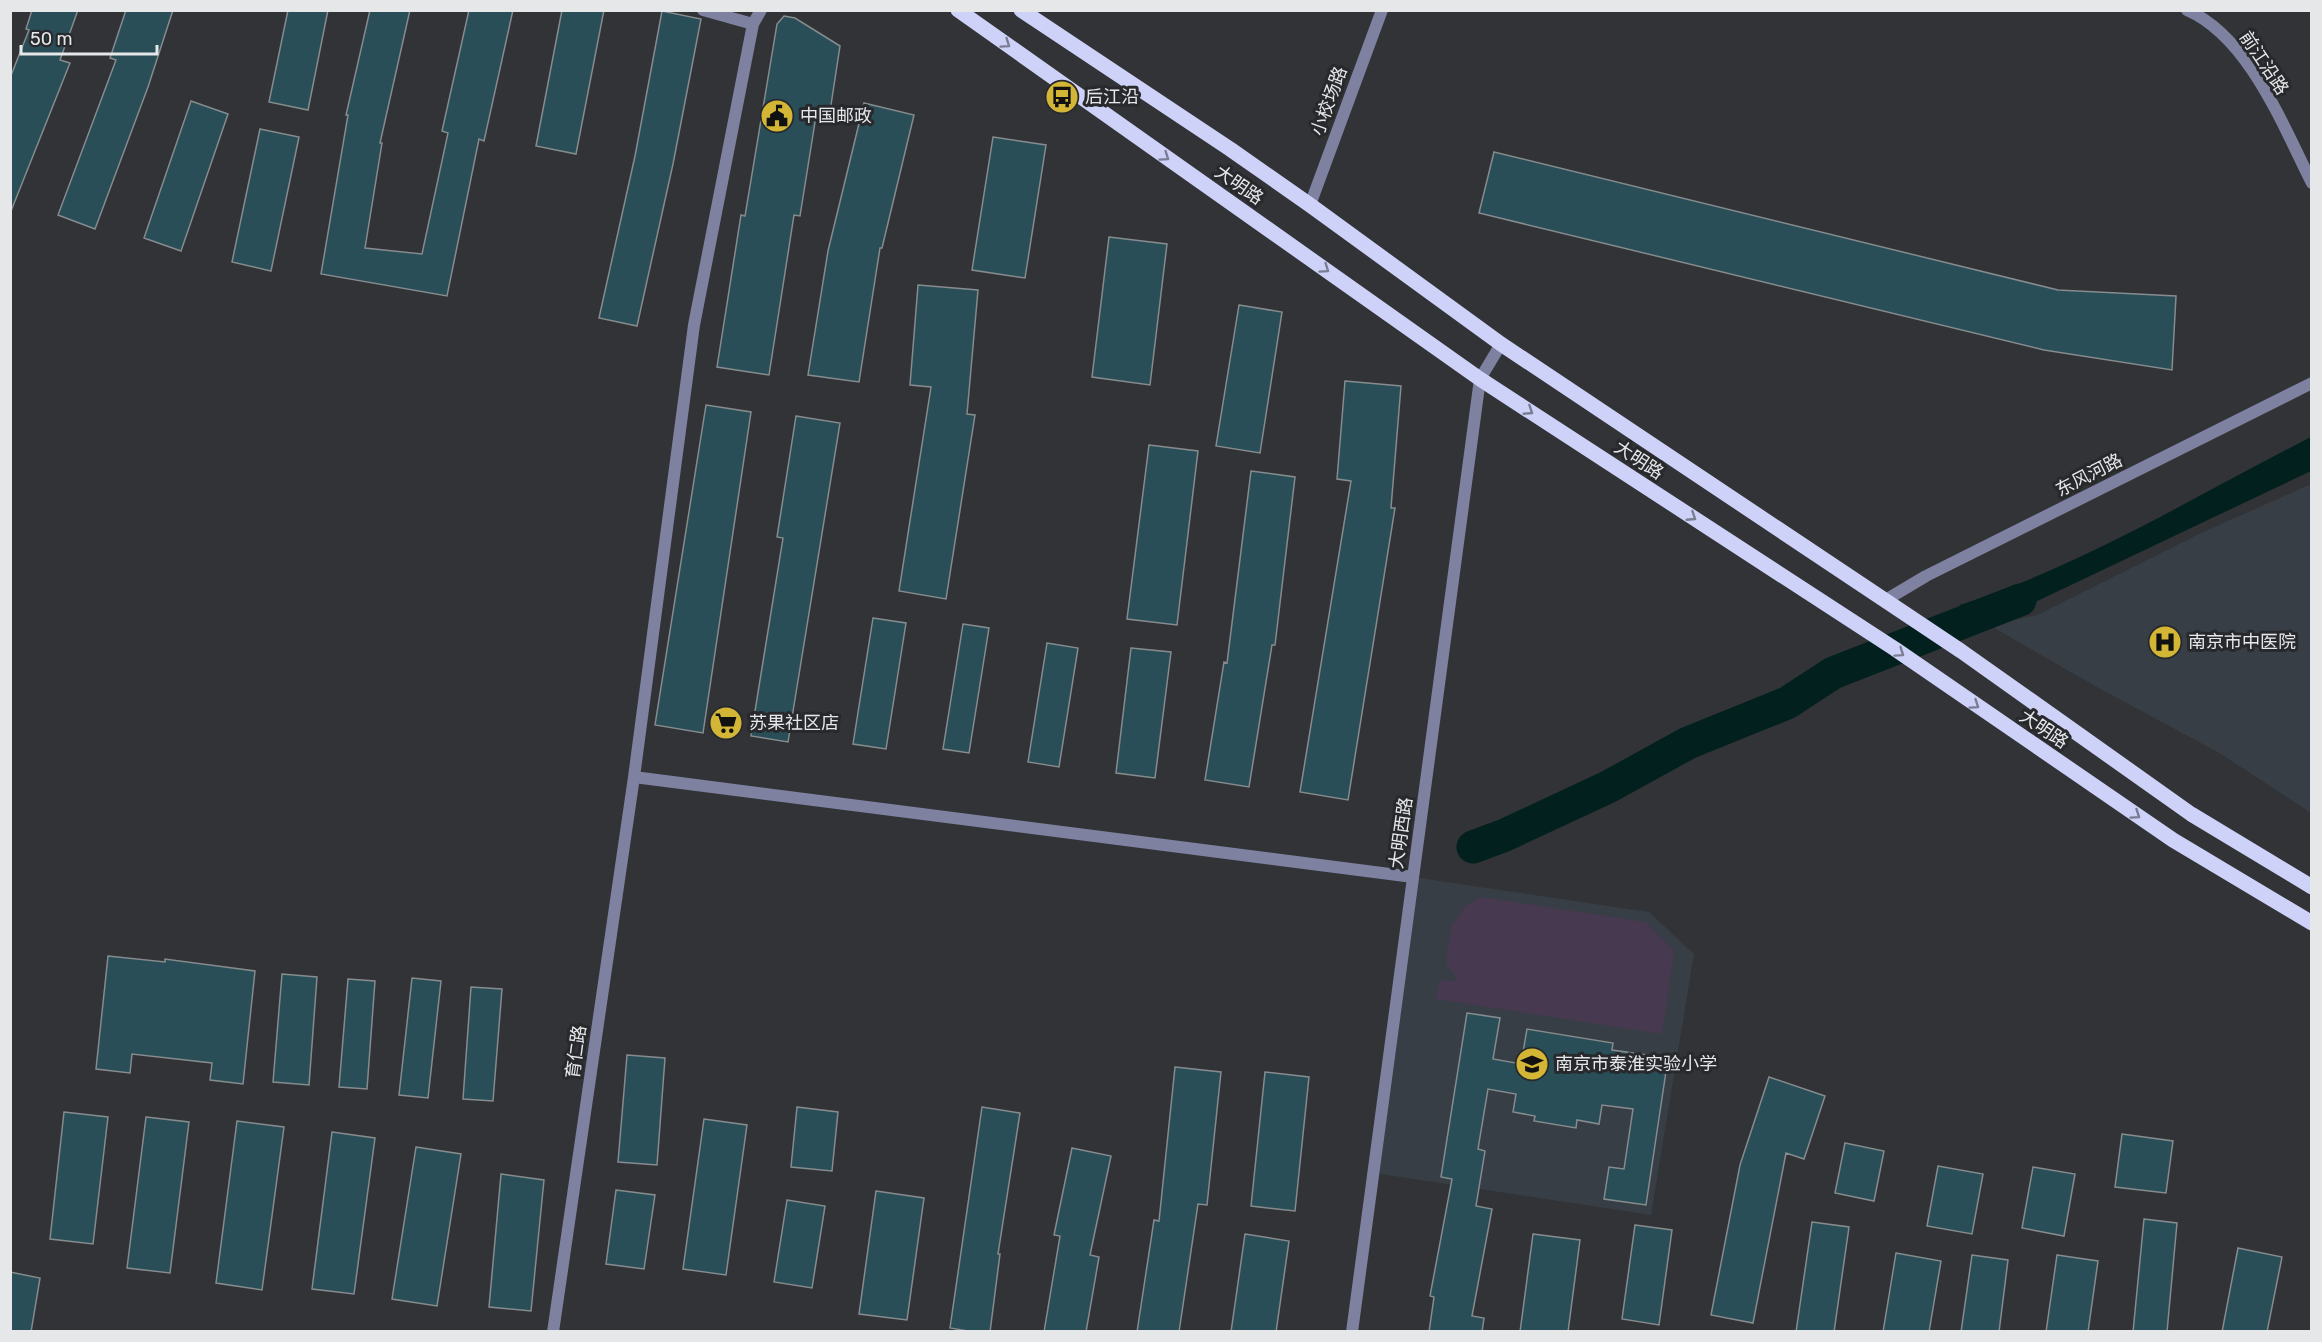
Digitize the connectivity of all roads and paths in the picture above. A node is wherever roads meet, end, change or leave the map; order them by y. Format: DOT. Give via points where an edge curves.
graph roads {
  1 [pos="703,10"];
  2 [pos="761,10"];
  3 [pos="958,10"];
  4 [pos="1021,10"];
  5 [pos="1382,10"];
  6 [pos="2187,10"];
  7 [pos="753,24"];
  8 [pos="2312,183"];
  9 [pos="1310,204"];
  10 [pos="1501,344"];
  11 [pos="1480,379"];
  12 [pos="2312,383"];
  13 [pos="1884,601"];
  14 [pos="633,777"];
  15 [pos="1413,877"];
  16 [pos="2312,887"];
  17 [pos="2312,923"];
  18 [pos="553,1332"];
  19 [pos="1352,1332"];
  1 -- 7 [label="street"];
  2 -- 7 [label="street, 育仁路"];
  3 -- 11 [label="main road, 大明路, one-way"];
  4 -- 9 [label="main road"];
  5 -- 9 [label="street, 小校场路"];
  6 -- 8 [label="street, 前江沿路" via="2230,41 2264,88"];
  7 -- 14 [label="street, 育仁路" via="694,325"];
  9 -- 10 [label="main road"];
  10 -- 11 [label="street, 大明西路"];
  10 -- 13 [label="main road"];
  11 -- 15 [label="street, 大明西路"];
  11 -- 17 [label="main road, 大明路, one-way" via="1872,635 2174,840"];
  12 -- 13 [label="street, 东风河路" via="1926,576"];
  13 -- 16 [label="main road" via="2191,814"];
  14 -- 15 [label="street"];
  14 -- 18 [label="street, 育仁路"];
  15 -- 19 [label="street, 大明西路"];
}
